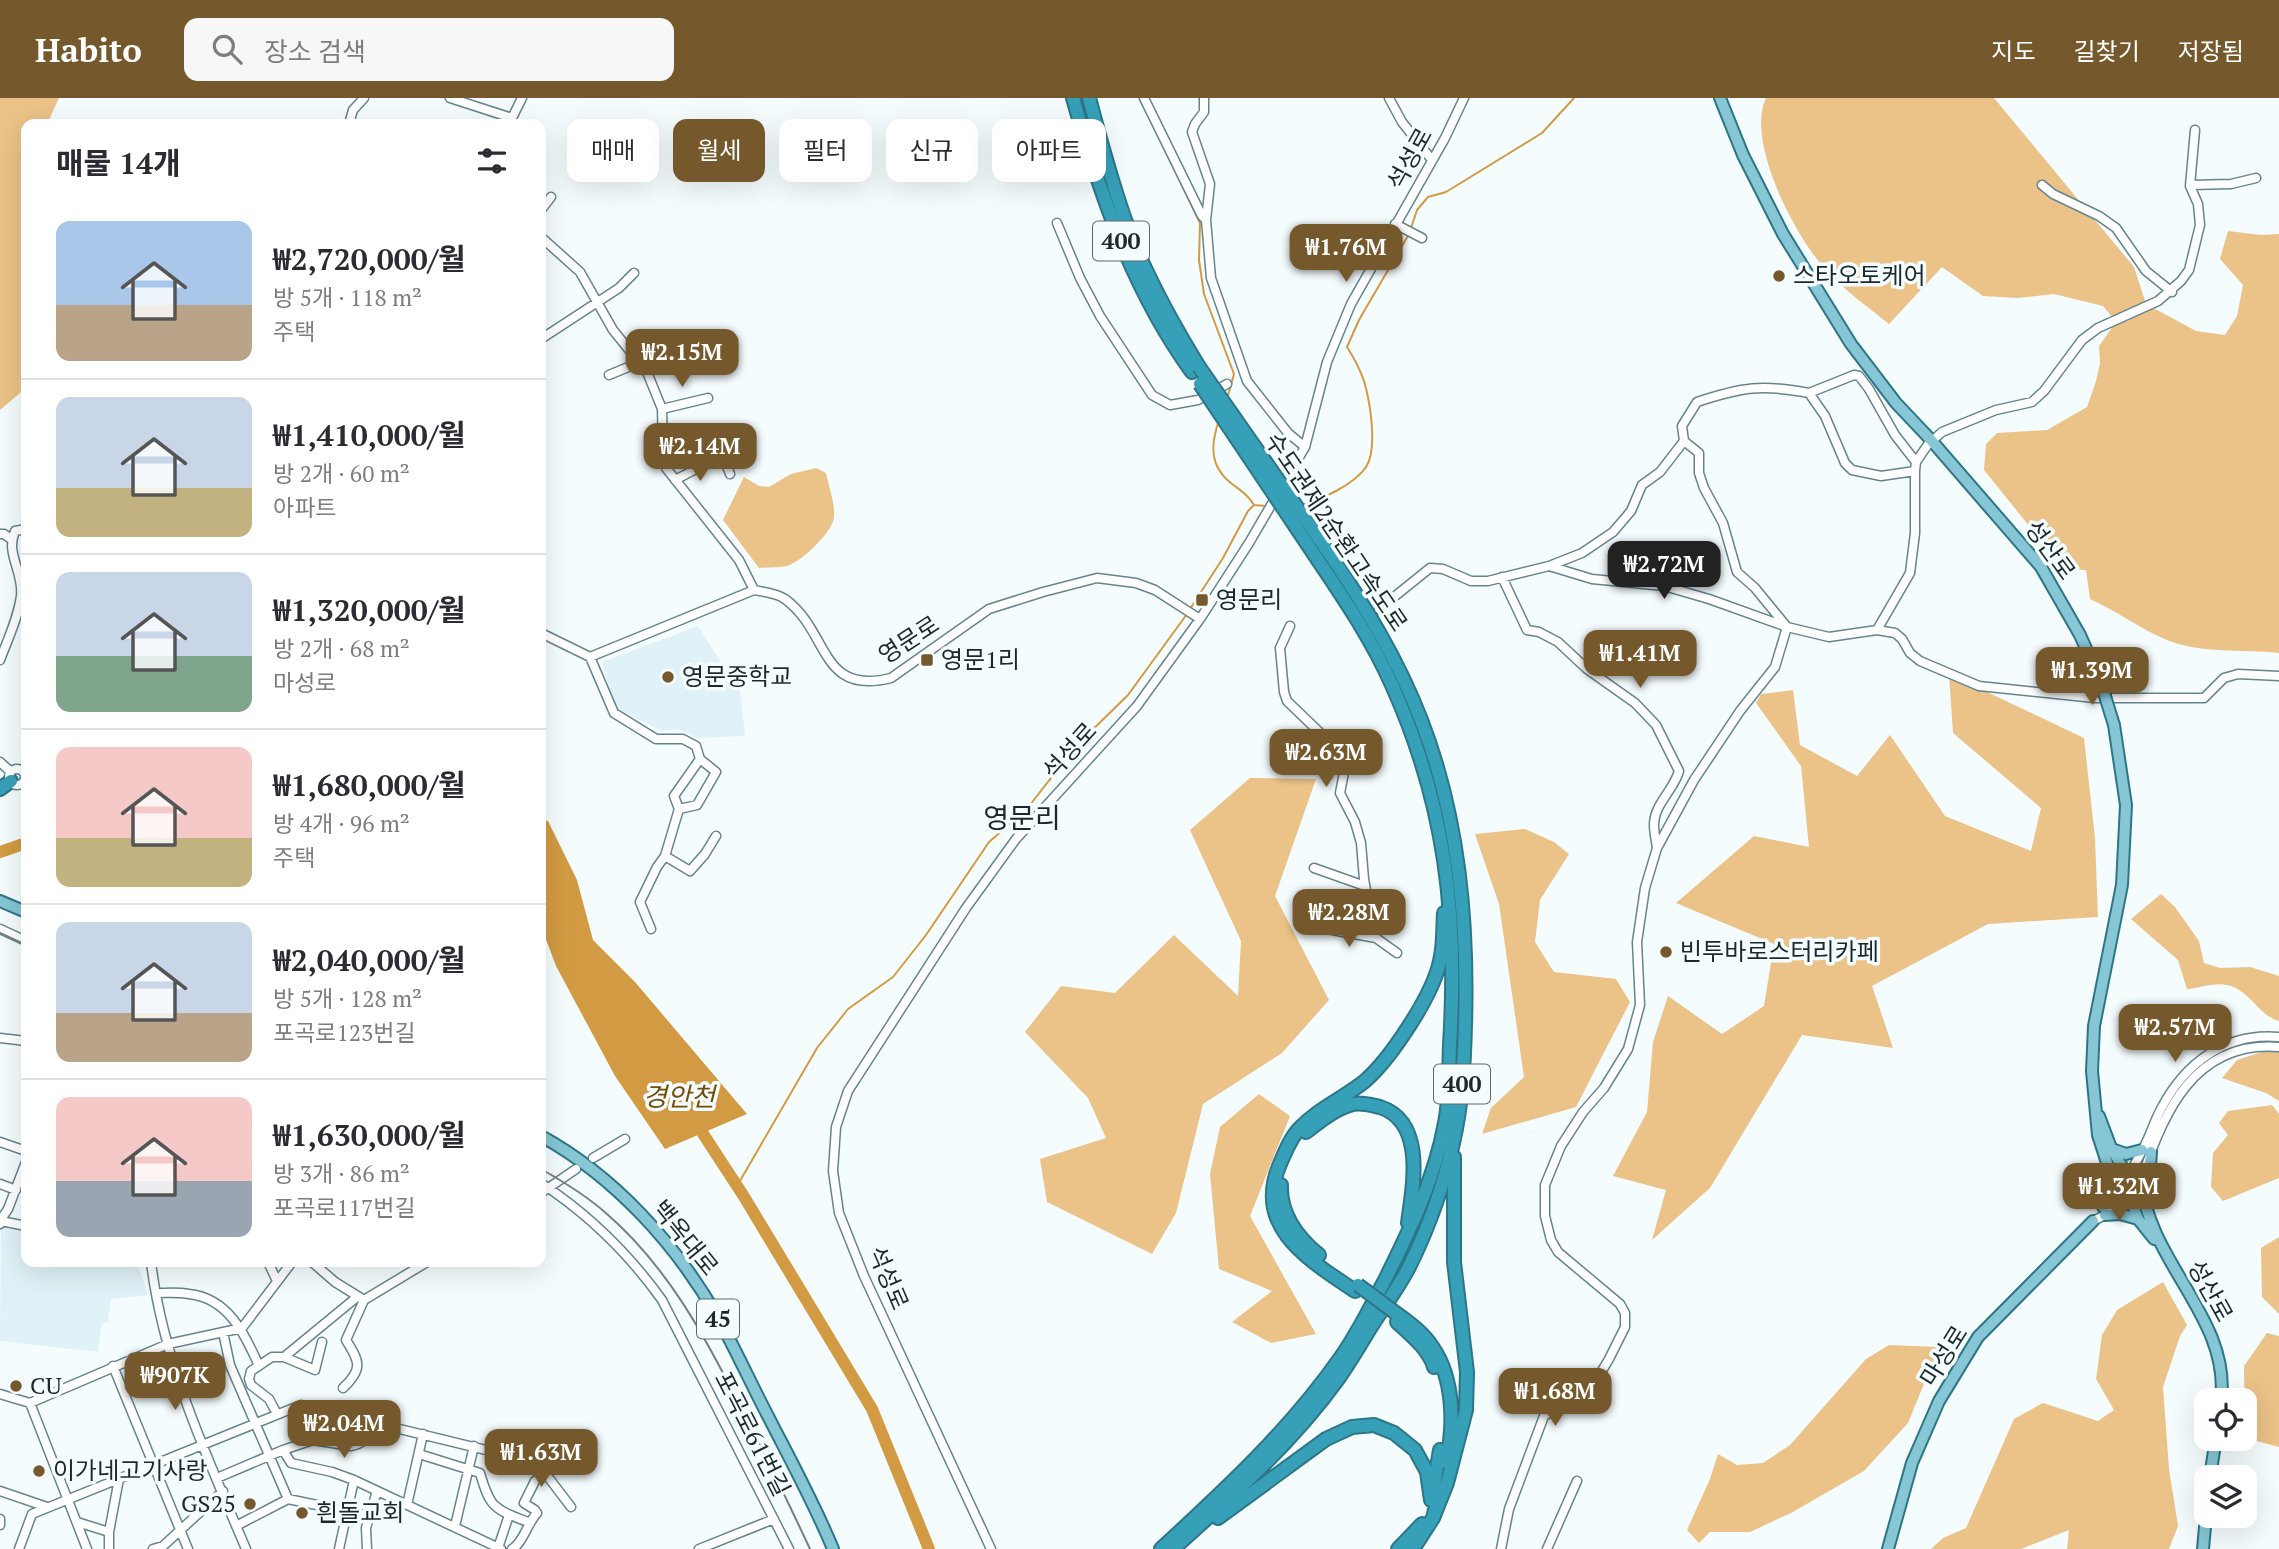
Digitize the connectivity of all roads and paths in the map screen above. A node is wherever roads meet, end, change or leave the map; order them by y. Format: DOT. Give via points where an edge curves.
graph roads {
  1 [pos="364,98"];
  2 [pos="450,98"];
  3 [pos="522,98"];
  4 [pos="1073,98"];
  5 [pos="1089,98"];
  6 [pos="1144,98"];
  7 [pos="1204,98"];
  8 [pos="1389,98"];
  9 [pos="1464,98"];
  10 [pos="1720,98"];
  11 [pos="350,119"];
  12 [pos="2195,130"];
  13 [pos="1432,160"];
  14 [pos="2256,178"];
  15 [pos="2042,185"];
  16 [pos="2190,185"];
  17 [pos="551,197"];
  18 [pos="546,204"];
  19 [pos="1206,220"];
  20 [pos="1057,223"];
  21 [pos="1395,224"];
  22 [pos="1422,239"];
  23 [pos="546,241"];
  24 [pos="634,273"];
  25 [pos="2172,292"];
  26 [pos="598,301"];
  27 [pos="546,337"];
  28 [pos="665,362"];
  29 [pos="638,363"];
  30 [pos="1195,370"];
  31 [pos="647,372"];
  32 [pos="609,375"];
  33 [pos="1227,384"];
  34 [pos="1809,393"];
  35 [pos="708,398"];
  36 [pos="662,409"];
  37 [pos="1932,440"];
  38 [pos="1685,441"];
  39 [pos="1305,447"];
  40 [pos="1916,467"];
  41 [pos="730,474"];
  42 [pos="675,480"];
  43 [pos="21,530"];
  44 [pos="0,534"];
  45 [pos="9,545"];
  46 [pos="1324,556"];
  47 [pos="1549,566"];
  48 [pos="1502,577"];
  49 [pos="21,587"];
  50 [pos="754,590"];
  51 [pos="21,598"];
  52 [pos="1380,609"];
  53 [pos="1197,617"];
  54 [pos="1290,626"];
  55 [pos="1787,627"];
  56 [pos="1877,630"];
  57 [pos="546,635"];
  58 [pos="590,657"];
  59 [pos="0,660"];
  60 [pos="2279,676"];
  61 [pos="699,759"];
  62 [pos="0,762"];
  63 [pos="17,781"];
  64 [pos="679,809"];
  65 [pos="716,836"];
  66 [pos="1657,848"];
  67 [pos="665,856"];
  68 [pos="1314,869"];
  69 [pos="1365,886"];
  70 [pos="1449,886"];
  71 [pos="0,901"];
  72 [pos="21,910"];
  73 [pos="0,929"];
  74 [pos="651,929"];
  75 [pos="1327,929"];
  76 [pos="1376,938"];
  77 [pos="21,939"];
  78 [pos="1397,953"];
  79 [pos="2279,1037"];
  80 [pos="0,1038"];
  81 [pos="21,1040"];
  82 [pos="2279,1047"];
  83 [pos="2094,1103"];
  84 [pos="546,1139"];
  85 [pos="625,1139"];
  86 [pos="0,1142"];
  87 [pos="1453,1145"];
  88 [pos="2112,1148"];
  89 [pos="21,1149"];
  90 [pos="2147,1151"];
  91 [pos="593,1158"];
  92 [pos="2108,1166"];
  93 [pos="576,1170"];
  94 [pos="2128,1173"];
  95 [pos="21,1176"];
  96 [pos="0,1184"];
  97 [pos="2117,1185"];
  98 [pos="2141,1185"];
  99 [pos="546,1186"];
  100 [pos="16,1190"];
  101 [pos="546,1190"];
  102 [pos="2129,1198"];
  103 [pos="4,1207"];
  104 [pos="2104,1211"];
  105 [pos="2138,1219"];
  106 [pos="2093,1221"];
  107 [pos="0,1223"];
  108 [pos="21,1225"];
  109 [pos="2153,1230"];
  110 [pos="1405,1238"];
  111 [pos="2160,1246"];
  112 [pos="152,1267"];
  113 [pos="270,1267"];
  114 [pos="288,1267"];
  115 [pos="318,1267"];
  116 [pos="418,1267"];
  117 [pos="277,1281"];
  118 [pos="1357,1288"];
  119 [pos="156,1293"];
  120 [pos="360,1298"];
  121 [pos="1391,1314"];
  122 [pos="242,1328"];
  123 [pos="223,1332"];
  124 [pos="322,1342"];
  125 [pos="167,1344"];
  126 [pos="284,1357"];
  127 [pos="133,1358"];
  128 [pos="113,1366"];
  129 [pos="259,1366"];
  130 [pos="179,1383"];
  131 [pos="343,1388"];
  132 [pos="2222,1388"];
  133 [pos="0,1394"];
  134 [pos="30,1403"];
  135 [pos="277,1414"];
  136 [pos="256,1423"];
  137 [pos="378,1423"];
  138 [pos="422,1434"];
  139 [pos="204,1446"];
  140 [pos="474,1446"];
  141 [pos="283,1450"];
  142 [pos="419,1454"];
  143 [pos="269,1455"];
  144 [pos="152,1466"];
  145 [pos="469,1469"];
  146 [pos="545,1473"];
  147 [pos="217,1478"];
  148 [pos="119,1479"];
  149 [pos="354,1480"];
  150 [pos="1577,1481"];
  151 [pos="0,1491"];
  152 [pos="223,1491"];
  153 [pos="377,1491"];
  154 [pos="68,1499"];
  155 [pos="288,1499"];
  156 [pos="1431,1500"];
  157 [pos="407,1504"];
  158 [pos="47,1507"];
  159 [pos="571,1507"];
  160 [pos="345,1511"];
  161 [pos="509,1515"];
  162 [pos="369,1516"];
  163 [pos="1433,1518"];
  164 [pos="0,1519"];
  165 [pos="774,1519"];
  166 [pos="77,1522"];
  167 [pos="528,1522"];
  168 [pos="0,1525"];
  169 [pos="236,1526"];
  170 [pos="455,1526"];
  171 [pos="2205,1528"];
  172 [pos="180,1529"];
  173 [pos="109,1532"];
  174 [pos="499,1548"];
  175 [pos="517,1548"];
  176 [pos="1503,1548"];
  177 [pos="19,1549"];
  178 [pos="87,1549"];
  179 [pos="108,1549"];
  180 [pos="153,1549"];
  181 [pos="188,1549"];
  182 [pos="246,1549"];
  183 [pos="340,1549"];
  184 [pos="367,1549"];
  185 [pos="699,1549"];
  186 [pos="789,1549"];
  187 [pos="833,1549"];
  188 [pos="991,1549"];
  189 [pos="1161,1549"];
  190 [pos="1173,1549"];
  191 [pos="1180,1549"];
  192 [pos="1398,1549"];
  193 [pos="1413,1549"];
  194 [pos="1547,1549"];
  195 [pos="1888,1549"];
  196 [pos="2203,1549"];
  1 -- 11 [label="street"];
  2 -- 3 [label="street" via="512,118"];
  4 -- 30 [label="highway, 수도권제2순환고속도로 / 400" via="1125,252 1160,324"];
  5 -- 30 [label="highway, 수도권제2순환고속도로 / 400" via="1129,230"];
  6 -- 19 [label="street"];
  7 -- 19 [label="street" via="1204,112 1192,132 1210,184"];
  8 -- 13 [label="street"];
  9 -- 13 [label="street, 석성로"];
  10 -- 37 [label="main road, 성산로" via="1783,234 1851,344 1896,403"];
  12 -- 16 [label="street"];
  13 -- 21 [label="street, 석성로"];
  14 -- 16 [label="street"];
  15 -- 25 [label="street" via="2116,228 2146,271"];
  16 -- 25 [label="street" via="2200,225 2189,270"];
  17 -- 18 [label="street"];
  19 -- 39 [label="street" via="1211,278 1247,381 1288,433"];
  20 -- 33 [label="street" via="1100,316 1152,395 1170,405 1198,400"];
  21 -- 22 [label="street"];
  21 -- 39 [label="street, 석성로" via="1351,304 1327,362"];
  23 -- 26 [label="street" via="580,272"];
  24 -- 26 [label="street"];
  25 -- 37 [label="street" via="2082,340 2032,402 1996,411"];
  26 -- 27 [label="street"];
  26 -- 29 [label="street" via="612,330"];
  28 -- 31 [label="street"];
  29 -- 31 [label="street"];
  29 -- 32 [label="street"];
  30 -- 46 [label="highway, 수도권제2순환고속도로 / 400, bridge"];
  31 -- 36 [label="street"];
  34 -- 38 [label="street" via="1760,387 1696,402 1682,426"];
  34 -- 40 [label="street" via="1852,470 1881,476"];
  34 -- 40 [label="street" via="1859,376"];
  35 -- 36 [label="street"];
  36 -- 42 [label="street" via="666,468"];
  37 -- 40 [label="street"];
  37 -- 83 [label="main road, 성산로, bridge" via="2041,567 2101,680 2114,726 2126,805 2122,885 2094,1026"];
  38 -- 47 [label="street" via="1660,472 1642,485 1613,532 1582,553"];
  38 -- 55 [label="street" via="1699,453 1704,488 1723,523 1737,572"];
  39 -- 53 [label="street, 석성로"];
  40 -- 56 [label="street" via="1910,573"];
  41 -- 42 [label="street" via="725,461 717,458"];
  42 -- 50 [label="street" via="739,560"];
  43 -- 45 [label="street" via="15,531"];
  44 -- 45 [label="street"];
  45 -- 49 [label="street"];
  46 -- 70 [label="highway, 수도권제2순환고속도로 / 400" via="1402,709 1426,778"];
  46 -- 87 [label="highway, 수도권제2순환고속도로 / 400" via="1375,624 1407,687 1434,758 1453,837 1463,905 1466,997 1461,1094"];
  47 -- 48 [label="street"];
  47 -- 55 [label="street" via="1592,579 1664,586"];
  48 -- 52 [label="street" via="1471,581 1430,568"];
  48 -- 66 [label="street" via="1527,631 1558,642 1656,725 1678,771 1656,814"];
  50 -- 53 [label="street, 영문로" via="782,596 804,616 835,668 852,681 872,683 891,678 989,609 1097,578 1155,590"];
  50 -- 58 [label="street"];
  51 -- 59 [label="street"];
  53 -- 188 [label="street, 석성로" via="1137,706 1016,839 966,908 848,1091 836,1127 832,1171 839,1213"];
  54 -- 69 [label="street" via="1280,648 1284,692 1287,701 1346,762 1340,793 1361,843"];
  55 -- 56 [label="street" via="1829,637"];
  55 -- 66 [label="street" via="1775,667 1694,780"];
  56 -- 60 [label="street" via="1895,633 1920,661 1979,686 2095,698 2204,698 2224,678"];
  57 -- 58 [label="street"];
  58 -- 61 [label="street" via="614,713 656,738 684,738 696,747"];
  61 -- 64 [label="street" via="674,796"];
  61 -- 64 [label="street" via="716,772 697,805"];
  62 -- 63 [label="street"];
  64 -- 67 [label="street"];
  65 -- 67 [label="street" via="690,871"];
  66 -- 176 [label="street" via="1637,942 1640,1005 1628,1049 1560,1146 1545,1185 1551,1240 1558,1252 1620,1304 1625,1327 1594,1384 1544,1416 1513,1499"];
  67 -- 74 [label="street" via="640,902"];
  68 -- 69 [label="street"];
  69 -- 76 [label="street"];
  70 -- 110 [label="highway, 수도권제2순환고속도로 / 400" via="1454,978 1446,1120 1431,1174"];
  70 -- 118 [label="highway" via="1440,964 1413,1021 1365,1081 1326,1105 1299,1129 1275,1176 1276,1220 1293,1244"];
  71 -- 72 [label="main road"];
  73 -- 77 [label="street"];
  75 -- 76 [label="street"];
  76 -- 78 [label="street"];
  79 -- 90 [label="street" via="2234,1040 2202,1059 2180,1078 2161,1107"];
  80 -- 81 [label="street"];
  82 -- 90 [label="street" via="2241,1048 2203,1070 2185,1086"];
  83 -- 88 [label="main road"];
  83 -- 92 [label="main road"];
  84 -- 187 [label="main road, 백옥대로 / 45" via="620,1195 681,1264 716,1316"];
  85 -- 91 [label="street"];
  86 -- 89 [label="street"];
  87 -- 163 [label="highway" via="1454,1262 1467,1372 1466,1410"];
  87 -- 190 [label="highway, 수도권제2순환고속도로 / 400" via="1409,1267 1338,1379 1259,1471"];
  88 -- 90 [label="main road" via="2126,1154"];
  88 -- 94 [label="main road"];
  90 -- 94 [label="street"];
  90 -- 98 [label="street"];
  90 -- 109 [label="main road"];
  92 -- 97 [label="main road"];
  92 -- 104 [label="main road"];
  93 -- 99 [label="street"];
  94 -- 97 [label="main road"];
  94 -- 98 [label="main road"];
  95 -- 100 [label="street"];
  96 -- 100 [label="street"];
  97 -- 102 [label="main road" via="2120,1195"];
  97 -- 104 [label="street"];
  98 -- 102 [label="main road"];
  98 -- 109 [label="main road"];
  100 -- 103 [label="street"];
  101 -- 165 [label="street, 포곡로61번길" via="611,1240 662,1300"];
  102 -- 104 [label="street"];
  102 -- 105 [label="main road"];
  103 -- 107 [label="street"];
  104 -- 105 [label="main road"];
  104 -- 106 [label="street"];
  105 -- 111 [label="main road"];
  106 -- 195 [label="main road, 마성로" via="1978,1336 1939,1401 1912,1463"];
  107 -- 108 [label="street"];
  109 -- 111 [label="main road"];
  110 -- 118 [label="highway" via="1413,1153 1407,1132 1392,1111 1352,1104 1301,1135 1282,1175 1281,1198 1287,1220 1309,1247"];
  110 -- 189 [label="highway, 수도권제2순환고속도로 / 400" via="1363,1322 1318,1388 1242,1475"];
  111 -- 132 [label="main road, 성산로" via="2206,1321 2218,1354"];
  112 -- 119 [label="street"];
  113 -- 117 [label="street"];
  114 -- 117 [label="street"];
  115 -- 120 [label="street"];
  116 -- 120 [label="street"];
  117 -- 122 [label="street"];
  118 -- 121 [label="highway, bridge"];
  119 -- 122 [label="street" via="203,1297 225,1310"];
  119 -- 125 [label="street"];
  120 -- 126 [label="street"];
  120 -- 131 [label="street" via="346,1340 357,1356 356,1371"];
  121 -- 156 [label="highway" via="1432,1360 1442,1391 1442,1436"];
  121 -- 163 [label="highway" via="1417,1328 1434,1349 1446,1377 1451,1406 1448,1451"];
  122 -- 123 [label="street"];
  122 -- 129 [label="street"];
  123 -- 125 [label="street"];
  123 -- 136 [label="street" via="230,1365"];
  124 -- 126 [label="street" via="315,1370"];
  125 -- 127 [label="street"];
  125 -- 130 [label="street"];
  126 -- 129 [label="street" via="272,1357"];
  127 -- 128 [label="street"];
  127 -- 130 [label="street" via="165,1371"];
  128 -- 134 [label="street"];
  128 -- 144 [label="street"];
  129 -- 135 [label="street" via="251,1371 251,1385 269,1399"];
  130 -- 139 [label="street"];
  133 -- 134 [label="street"];
  134 -- 154 [label="street"];
  135 -- 136 [label="street"];
  135 -- 137 [label="street" via="301,1405"];
  136 -- 139 [label="street"];
  136 -- 143 [label="street"];
  137 -- 138 [label="street"];
  137 -- 141 [label="street" via="358,1445 313,1440"];
  138 -- 140 [label="street"];
  138 -- 142 [label="street"];
  139 -- 144 [label="street"];
  139 -- 147 [label="street"];
  140 -- 145 [label="street"];
  140 -- 146 [label="street" via="523,1459"];
  141 -- 143 [label="street"];
  141 -- 149 [label="street" via="291,1462"];
  142 -- 145 [label="street"];
  142 -- 157 [label="street"];
  143 -- 147 [label="street"];
  143 -- 155 [label="street"];
  144 -- 148 [label="street"];
  144 -- 172 [label="street"];
  145 -- 161 [label="street" via="480,1473 489,1503"];
  145 -- 170 [label="street"];
  146 -- 159 [label="street"];
  146 -- 167 [label="street" via="535,1481 524,1503 537,1513"];
  147 -- 152 [label="street"];
  148 -- 154 [label="street"];
  148 -- 173 [label="street"];
  149 -- 153 [label="street"];
  149 -- 160 [label="street"];
  150 -- 194 [label="street"];
  151 -- 158 [label="street"];
  152 -- 169 [label="street"];
  152 -- 172 [label="street"];
  153 -- 157 [label="street"];
  153 -- 162 [label="street"];
  154 -- 158 [label="street"];
  154 -- 166 [label="street"];
  155 -- 160 [label="street"];
  155 -- 169 [label="street"];
  156 -- 191 [label="highway" via="1427,1472 1415,1450 1394,1433 1374,1425 1352,1427 1326,1439"];
  156 -- 192 [label="highway" via="1428,1516"];
  157 -- 170 [label="street"];
  158 -- 177 [label="street" via="32,1514"];
  160 -- 162 [label="street"];
  160 -- 183 [label="street"];
  161 -- 167 [label="street"];
  161 -- 174 [label="street"];
  162 -- 184 [label="street"];
  163 -- 193 [label="highway"];
  164 -- 168 [label="street"];
  165 -- 185 [label="street"];
  165 -- 186 [label="street, 포곡로61번길"];
  166 -- 173 [label="street"];
  166 -- 178 [label="street"];
  167 -- 175 [label="street"];
  169 -- 182 [label="street"];
  170 -- 174 [label="street"];
  171 -- 196 [label="main road"];
  172 -- 180 [label="street" via="163,1546"];
  172 -- 181 [label="street"];
  173 -- 179 [label="street"];
}
